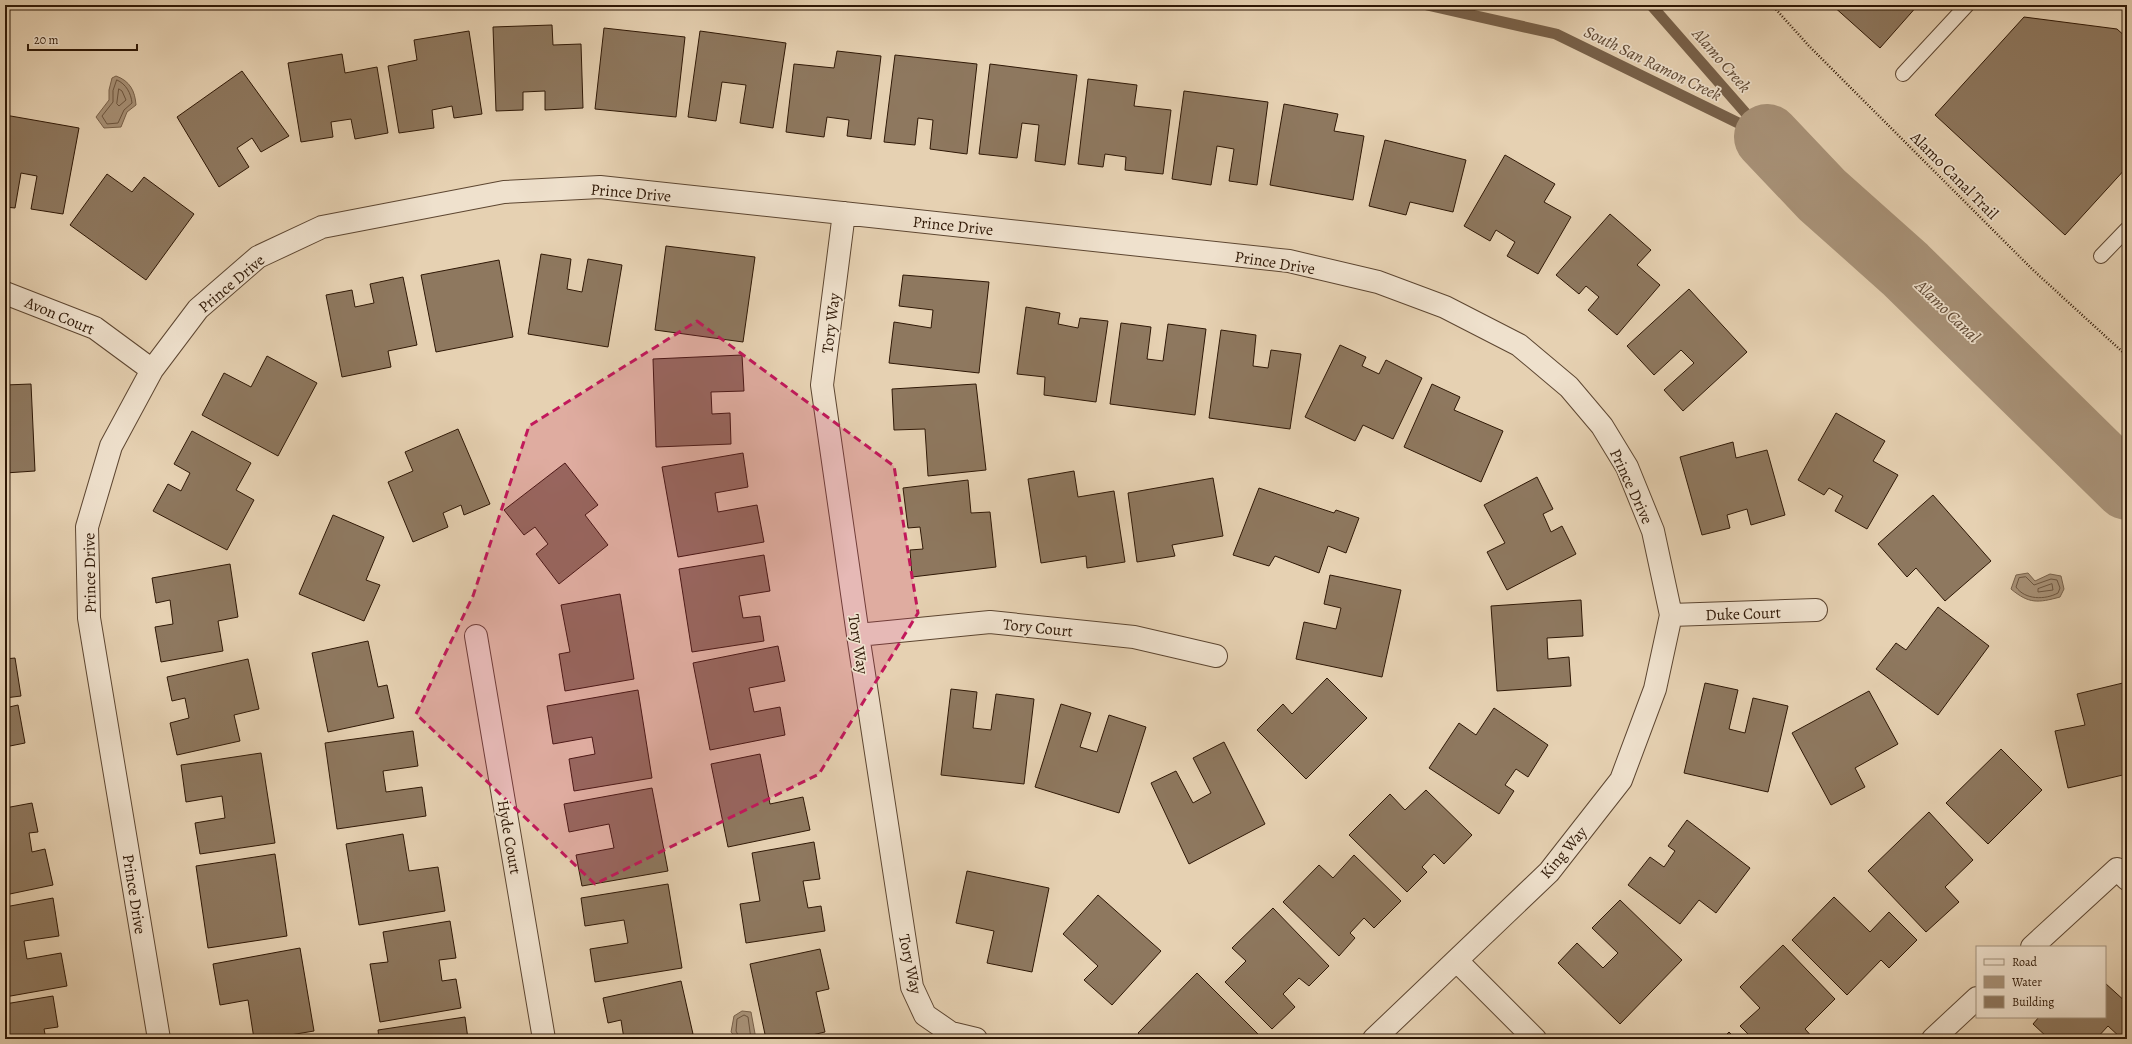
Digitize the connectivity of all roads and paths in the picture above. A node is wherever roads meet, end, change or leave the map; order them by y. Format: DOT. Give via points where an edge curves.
graph roads {
  1 [pos="1772,5"];
  2 [pos="1967,5"];
  3 [pos="1903,74"];
  4 [pos="844,213"];
  5 [pos="2127,229"];
  6 [pos="2101,256"];
  7 [pos="5,293"];
  8 [pos="2127,356"];
  9 [pos="152,370"];
  10 [pos="1816,610"];
  11 [pos="1671,615"];
  12 [pos="858,635"];
  13 [pos="476,636"];
  14 [pos="1216,656"];
  15 [pos="2127,879"];
  16 [pos="2033,946"];
  17 [pos="1457,961"];
  18 [pos="1976,999"];
  19 [pos="159,1039"];
  20 [pos="544,1039"];
  21 [pos="976,1039"];
  22 [pos="1374,1039"];
  23 [pos="1535,1039"];
  24 [pos="1933,1039"];
  1 -- 8 [label="path, Alamo Canal Trail" via="1809,46 2033,270"];
  2 -- 3 [label="lane"];
  4 -- 9 [label="street, Prince Drive" via="600,187 504,192 322,227 258,257 198,309"];
  4 -- 11 [label="street, Prince Drive" via="1289,261 1378,282 1445,307 1520,346 1569,387 1602,426 1627,466 1653,531"];
  4 -- 12 [label="street, Tory Way" via="822,385"];
  5 -- 6 [label="lane"];
  7 -- 9 [label="street, Avon Court" via="95,328"];
  9 -- 19 [label="street, Prince Drive" via="111,446 87,527 89,618"];
  10 -- 11 [label="street, Duke Court"];
  11 -- 17 [label="street, King Way" via="1655,690 1621,780 1549,872"];
  12 -- 14 [label="street, Tory Court" via="990,622 1134,636"];
  12 -- 21 [label="street, Tory Way" via="912,987 925,1015 951,1033"];
  13 -- 20 [label="street, Hyde Court"];
  15 -- 16 [label="street" via="2117,869"];
  17 -- 22 [label="street, King Way"];
  17 -- 23 [label="street"];
  18 -- 24 [label="street"];
}
